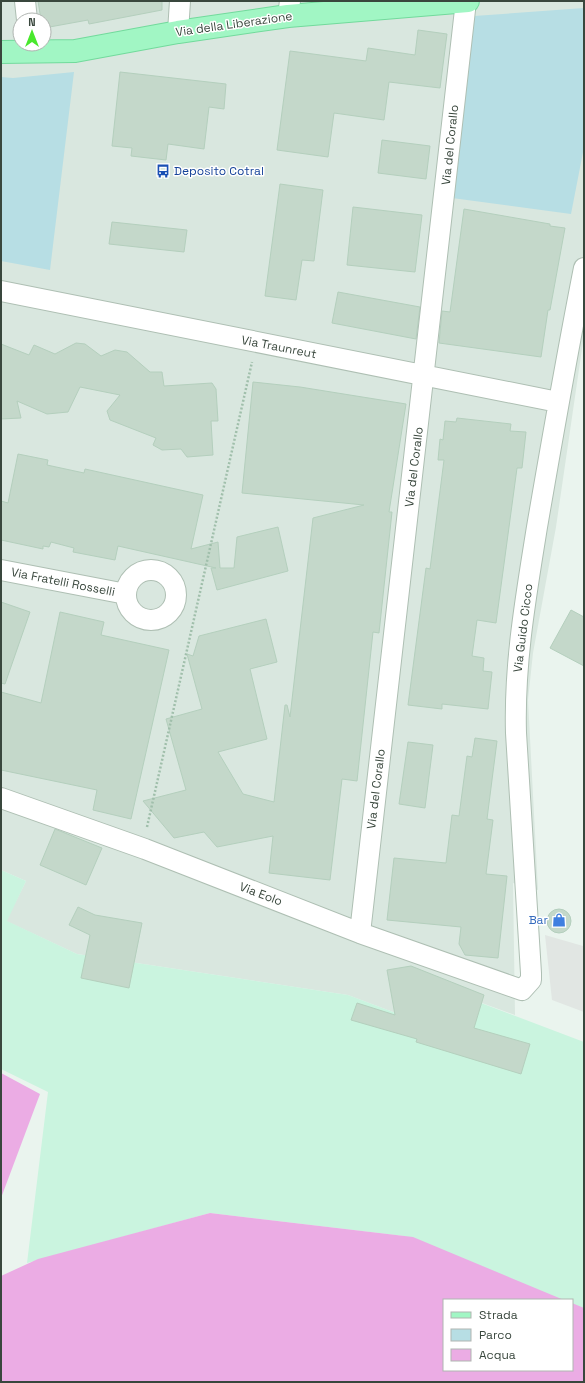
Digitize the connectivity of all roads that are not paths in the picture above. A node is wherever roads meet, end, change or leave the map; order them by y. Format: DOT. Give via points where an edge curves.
graph roads {
  1 [pos="25,1"];
  2 [pos="180,1"];
  3 [pos="467,1"];
  4 [pos="289,8"];
  5 [pos="26,12"];
  6 [pos="178,32"];
  7 [pos="52,49"];
  8 [pos="12,51"];
  9 [pos="1,52"];
  10 [pos="584,268"];
  11 [pos="1,291"];
  12 [pos="424,375"];
  13 [pos="558,402"];
  14 [pos="1,570"];
  15 [pos="126,594"];
  16 [pos="1,798"];
  17 [pos="360,933"];
  18 [pos="522,990"];
  1 -- 5 [label="street"];
  2 -- 6 [label="street"];
  3 -- 4 [label="main road, Via della Liberazione"];
  3 -- 12 [label="street, Via del Corallo"];
  4 -- 6 [label="main road, Via della Liberazione"];
  6 -- 7 [label="main road, Via della Liberazione" via="75,51"];
  8 -- 9 [label="main road, Via della Liberazione"];
  10 -- 13 [label="street, Via Guido Cicco"];
  11 -- 12 [label="street, Via Traunreut"];
  12 -- 13 [label="street, Via Traunreut"];
  12 -- 17 [label="street, Via del Corallo"];
  13 -- 18 [label="street, Via Guido Cicco" via="521,628 516,675 516,747 531,973 531,980"];
  14 -- 15 [label="street, Via Fratelli Rosselli"];
  16 -- 17 [label="street, Via Eolo" via="145,849"];
  17 -- 18 [label="street, Via Eolo"];
}
